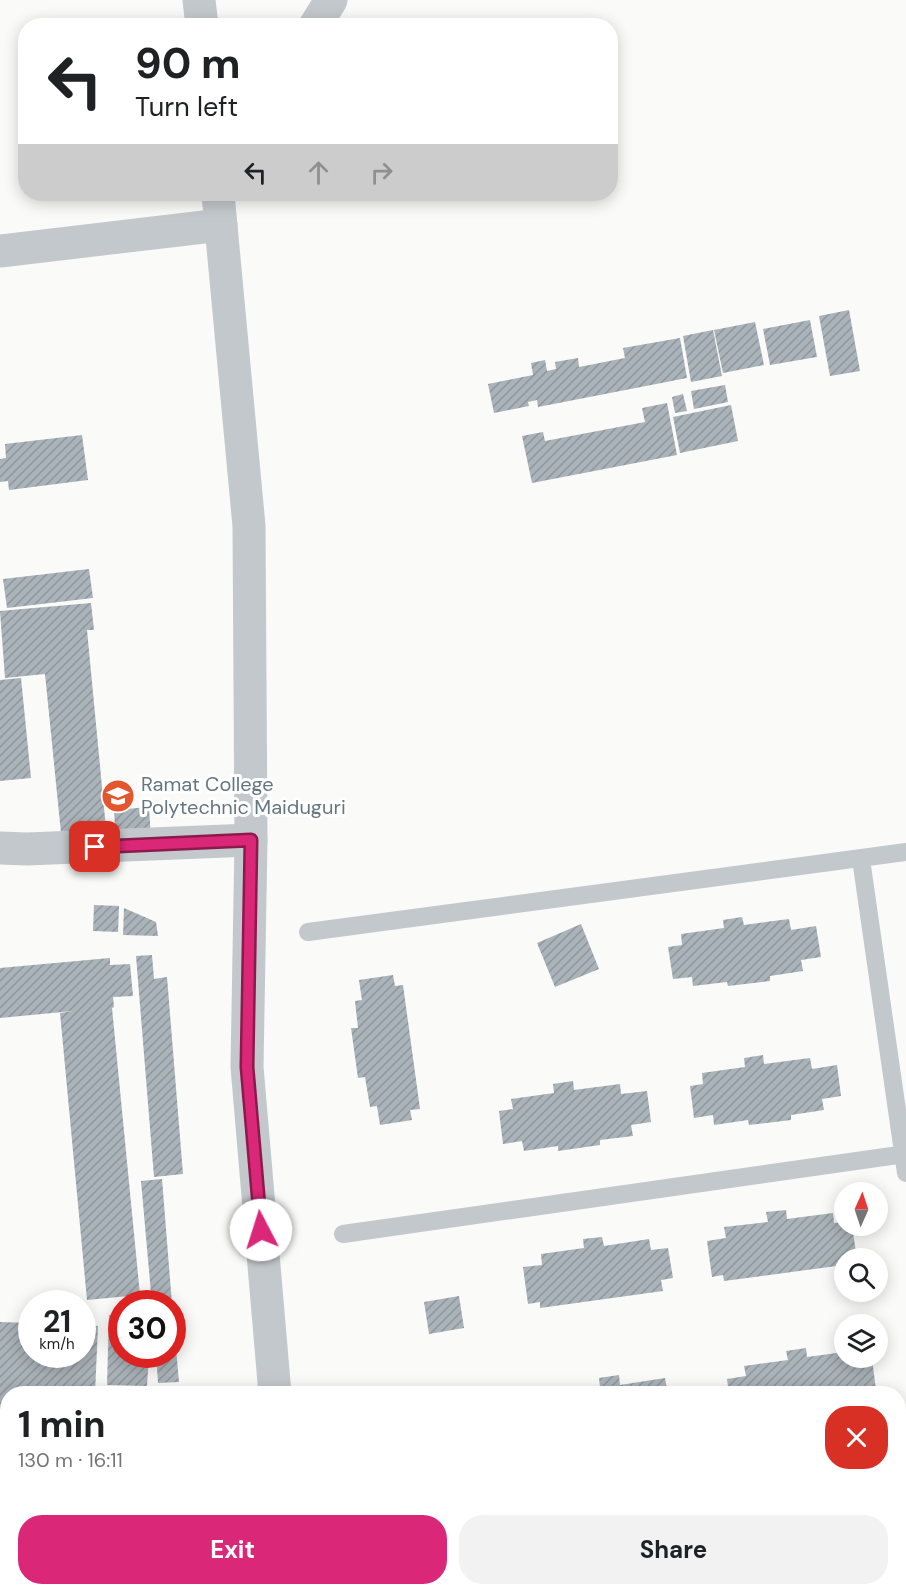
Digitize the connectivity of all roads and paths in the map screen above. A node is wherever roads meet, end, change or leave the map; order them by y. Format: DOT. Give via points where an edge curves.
graph roads {
  1 [pos="199,0"];
  2 [pos="332,0"];
  3 [pos="201,18"];
  4 [pos="320,18"];
  5 [pos="220,209"];
  6 [pos="0,251"];
  7 [pos="251,840"];
  8 [pos="0,848"];
  9 [pos="906,852"];
  10 [pos="861,859"];
  11 [pos="308,932"];
  12 [pos="904,1154"];
  13 [pos="906,1173"];
  14 [pos="343,1234"];
  15 [pos="274,1386"];
  1 -- 3 [label="street"];
  2 -- 4 [label="street"];
  5 -- 6 [label="street"];
  5 -- 7 [label="street" via="249,526"];
  7 -- 8 [label="street"];
  7 -- 15 [label="street" via="247,1067"];
  9 -- 10 [label="lane"];
  10 -- 11 [label="lane"];
  10 -- 12 [label="lane"];
  12 -- 13 [label="lane"];
  12 -- 14 [label="lane"];
}
